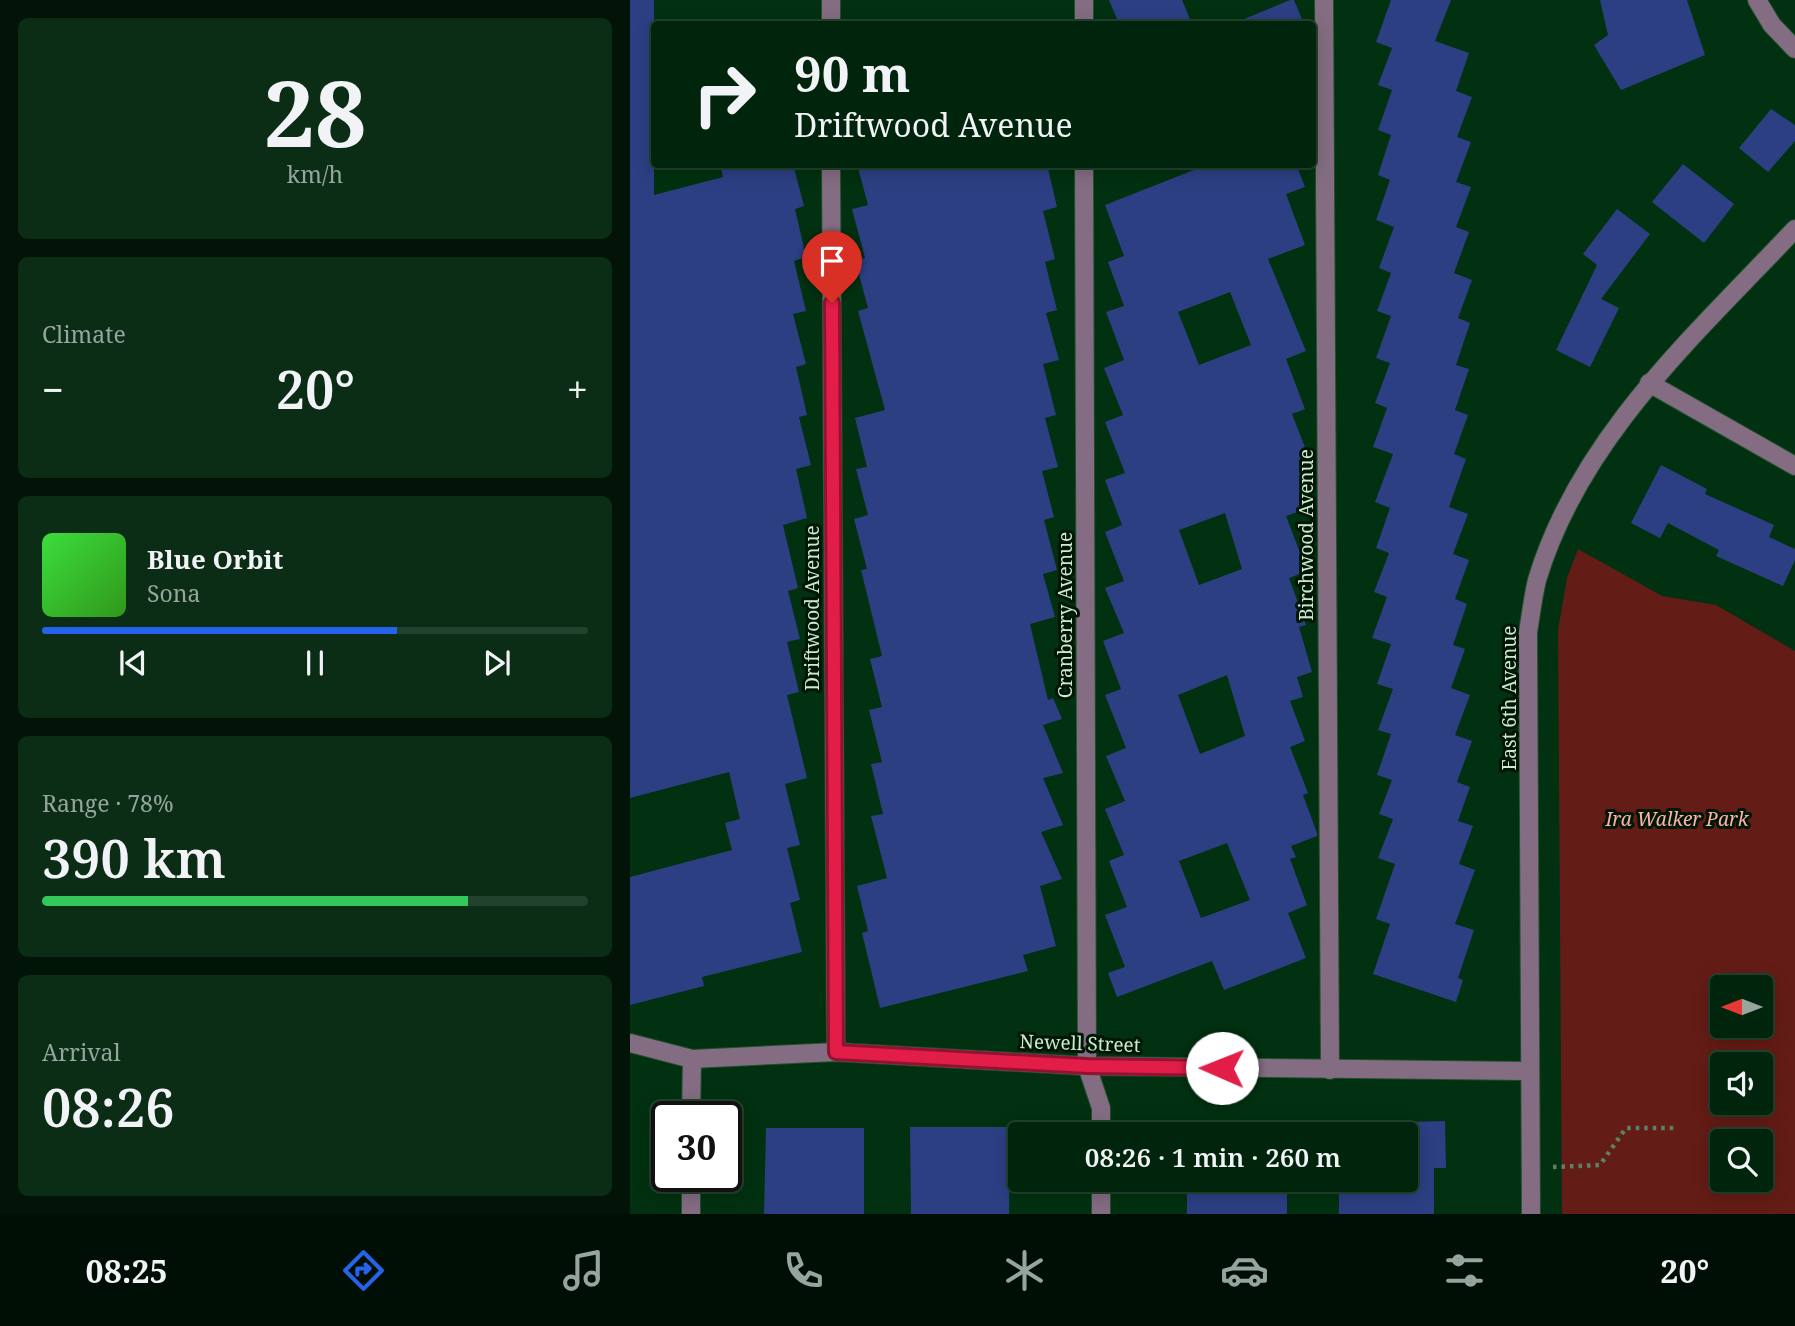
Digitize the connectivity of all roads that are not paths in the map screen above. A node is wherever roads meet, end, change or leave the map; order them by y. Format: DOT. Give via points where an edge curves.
graph roads {
  1 [pos="831,0"];
  2 [pos="1084,0"];
  3 [pos="1324,0"];
  4 [pos="1757,0"];
  5 [pos="831,21"];
  6 [pos="1084,21"];
  7 [pos="1795,49"];
  8 [pos="831,168"];
  9 [pos="1084,168"];
  10 [pos="1795,229"];
  11 [pos="1649,383"];
  12 [pos="1795,466"];
  13 [pos="630,1043"];
  14 [pos="836,1052"];
  15 [pos="692,1059"];
  16 [pos="1087,1066"];
  17 [pos="1330,1070"];
  18 [pos="1530,1070"];
  19 [pos="691,1101"];
  20 [pos="1101,1122"];
  21 [pos="691,1192"];
  22 [pos="1101,1192"];
  23 [pos="691,1214"];
  24 [pos="1101,1214"];
  25 [pos="1531,1214"];
  1 -- 5 [label="street"];
  2 -- 6 [label="street"];
  3 -- 17 [label="street, Birchwood Avenue"];
  4 -- 7 [label="street"];
  8 -- 14 [label="street, Driftwood Avenue"];
  9 -- 16 [label="street, Cranberry Avenue"];
  10 -- 11 [label="street, East 6th Avenue"];
  11 -- 12 [label="street"];
  11 -- 18 [label="street, East 6th Avenue" via="1592,461 1558,526 1537,581 1528,632"];
  13 -- 15 [label="street, Newell Street"];
  14 -- 15 [label="street, Newell Street"];
  14 -- 16 [label="street, Newell Street"];
  15 -- 19 [label="street"];
  16 -- 17 [label="street, Newell Street"];
  16 -- 20 [label="street, Cranberry Avenue"];
  17 -- 18 [label="street, Newell Street"];
  18 -- 25 [label="street, East 6th Avenue"];
  21 -- 23 [label="street"];
  22 -- 24 [label="street"];
}
